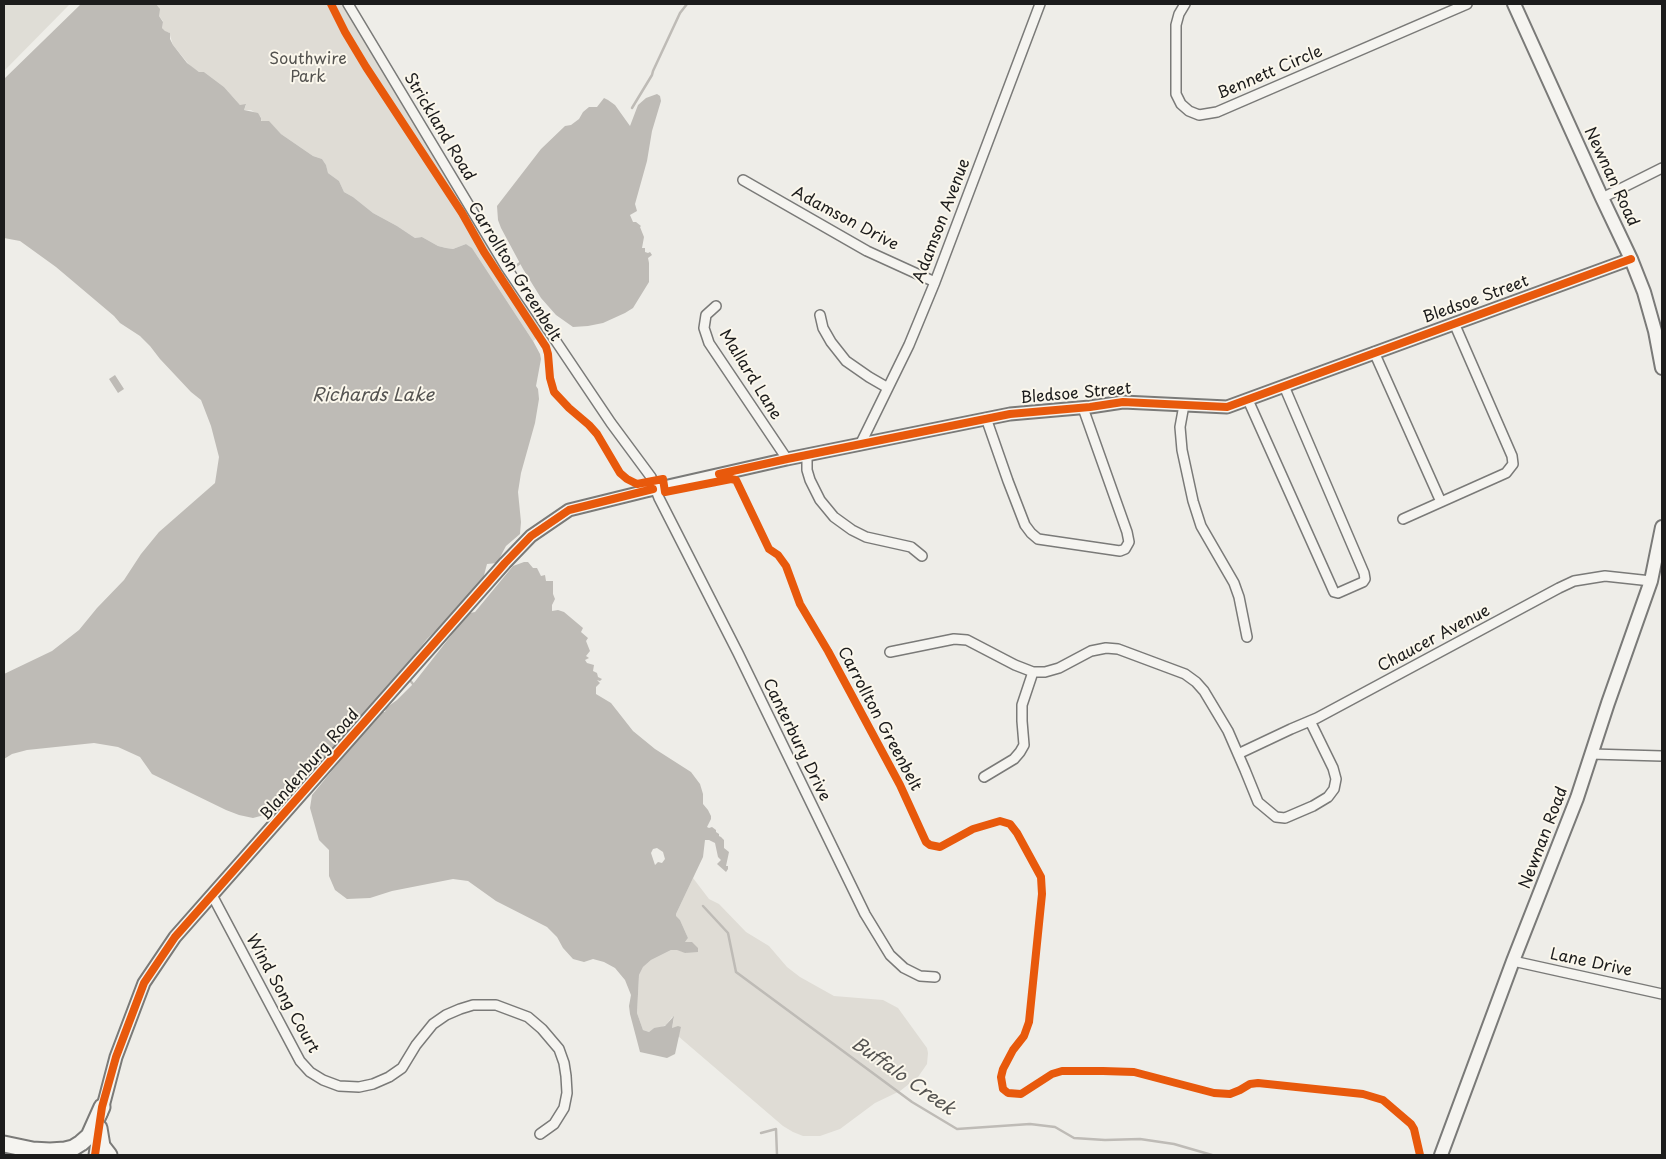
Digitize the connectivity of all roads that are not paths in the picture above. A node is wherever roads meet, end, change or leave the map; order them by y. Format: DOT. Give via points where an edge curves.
graph roads {
  1 [pos="348,4"];
  2 [pos="1040,4"];
  3 [pos="1185,4"];
  4 [pos="1467,4"];
  5 [pos="1514,4"];
  6 [pos="1662,168"];
  7 [pos="743,180"];
  8 [pos="1602,198"];
  9 [pos="1631,259"];
  10 [pos="935,282"];
  11 [pos="1644,292"];
  12 [pos="716,306"];
  13 [pos="820,315"];
  14 [pos="1454,323"];
  15 [pos="1662,332"];
  16 [pos="1374,352"];
  17 [pos="1662,368"];
  18 [pos="1284,386"];
  19 [pos="888,388"];
  20 [pos="1248,400"];
  21 [pos="1184,405"];
  22 [pos="1083,408"];
  23 [pos="986,418"];
  24 [pos="860,444"];
  25 [pos="807,456"];
  26 [pos="787,459"];
  27 [pos="656,489"];
  28 [pos="1441,502"];
  29 [pos="1403,519"];
  30 [pos="1662,527"];
  31 [pos="922,556"];
  32 [pos="1651,581"];
  33 [pos="1247,637"];
  34 [pos="890,652"];
  35 [pos="1033,672"];
  36 [pos="1310,721"];
  37 [pos="1238,754"];
  38 [pos="1591,754"];
  39 [pos="1662,756"];
  40 [pos="984,777"];
  41 [pos="212,895"];
  42 [pos="1513,961"];
  43 [pos="935,977"];
  44 [pos="1662,994"];
  45 [pos="102,1107"];
  46 [pos="99,1128"];
  47 [pos="540,1134"];
  48 [pos="4,1144"];
  49 [pos="32,1150"];
  50 [pos="56,1155"];
  51 [pos="95,1155"];
  52 [pos="109,1155"];
  53 [pos="1441,1155"];
  1 -- 27 [label="street, Strickland Road" via="506,267 651,477"];
  2 -- 10 [label="street, Adamson Avenue"];
  3 -- 4 [label="street, Bennett Circle" via="1176,25 1176,94 1181,104 1199,115 1217,112"];
  5 -- 8 [label="main road, Newnan Road"];
  6 -- 8 [label="street"];
  7 -- 10 [label="street, Adamson Drive" via="867,251"];
  8 -- 9 [label="main road, Newnan Road"];
  9 -- 11 [label="main road, Newnan Road"];
  9 -- 14 [label="street, Bledsoe Street"];
  10 -- 19 [label="street, Adamson Avenue"];
  11 -- 15 [label="street"];
  11 -- 17 [label="main road, Newnan Road"];
  12 -- 26 [label="street, Mallard Lane" via="706,315 704,328 709,343"];
  13 -- 19 [label="street" via="823,328 846,361"];
  14 -- 16 [label="street, Bledsoe Street"];
  14 -- 28 [label="street" via="1513,464 1506,473"];
  16 -- 18 [label="street, Bledsoe Street"];
  16 -- 28 [label="street"];
  18 -- 20 [label="street, Bledsoe Street"];
  18 -- 20 [label="street" via="1364,573 1363,582 1338,593 1334,592"];
  19 -- 24 [label="street, Adamson Avenue"];
  20 -- 21 [label="street, Bledsoe Street" via="1227,407"];
  21 -- 22 [label="street, Bledsoe Street" via="1123,402"];
  21 -- 33 [label="street" via="1180,427 1192,502 1201,526 1240,597"];
  22 -- 23 [label="street, Bledsoe Street"];
  22 -- 23 [label="street" via="1127,532 1129,542 1120,551 1038,539 1030,533"];
  23 -- 24 [label="street, Bledsoe Street"];
  24 -- 25 [label="street, Bledsoe Street"];
  25 -- 26 [label="street, Bledsoe Street"];
  25 -- 31 [label="street" via="810,480 834,517 866,537 911,547"];
  26 -- 27 [label="street, Bledsoe Street"];
  27 -- 41 [label="street, Blandenburg Road" via="569,510 531,536"];
  27 -- 43 [label="street, Canterbury Drive" via="865,914 890,955 904,968 920,976"];
  28 -- 29 [label="street"];
  30 -- 32 [label="main road, Newnan Road"];
  32 -- 36 [label="street, Chaucer Avenue" via="1605,576 1574,582"];
  32 -- 38 [label="main road, Newnan Road"];
  34 -- 35 [label="street" via="967,640"];
  35 -- 37 [label="street" via="1059,668 1106,648 1118,649 1185,674 1204,691"];
  35 -- 40 [label="street" via="1022,705 1024,745 1014,759"];
  36 -- 37 [label="street, Chaucer Avenue"];
  36 -- 37 [label="street" via="1336,779 1328,796 1300,812 1285,818 1276,817 1265,809 1258,802"];
  38 -- 39 [label="street"];
  38 -- 42 [label="main road, Newnan Road"];
  41 -- 45 [label="street, Blandenburg Road" via="175,937 144,983 116,1057"];
  41 -- 47 [label="street, Wind Song Court" via="300,1061 323,1080 359,1088 389,1077 402,1068 433,1024 460,1009 473,1005 496,1005 528,1016 558,1049 566,1076 564,1108 554,1124"];
  42 -- 44 [label="street, Lane Drive"];
  42 -- 53 [label="main road, Newnan Road"];
  45 -- 46 [label="street, Blandenburg Road"];
  45 -- 49 [label="highway" via="89,1136 82,1143 65,1150"];
  46 -- 51 [label="street, Blandenburg Road"];
  46 -- 52 [label="highway" via="102,1146"];
  48 -- 49 [label="highway"];
  49 -- 50 [label="highway"];
}
